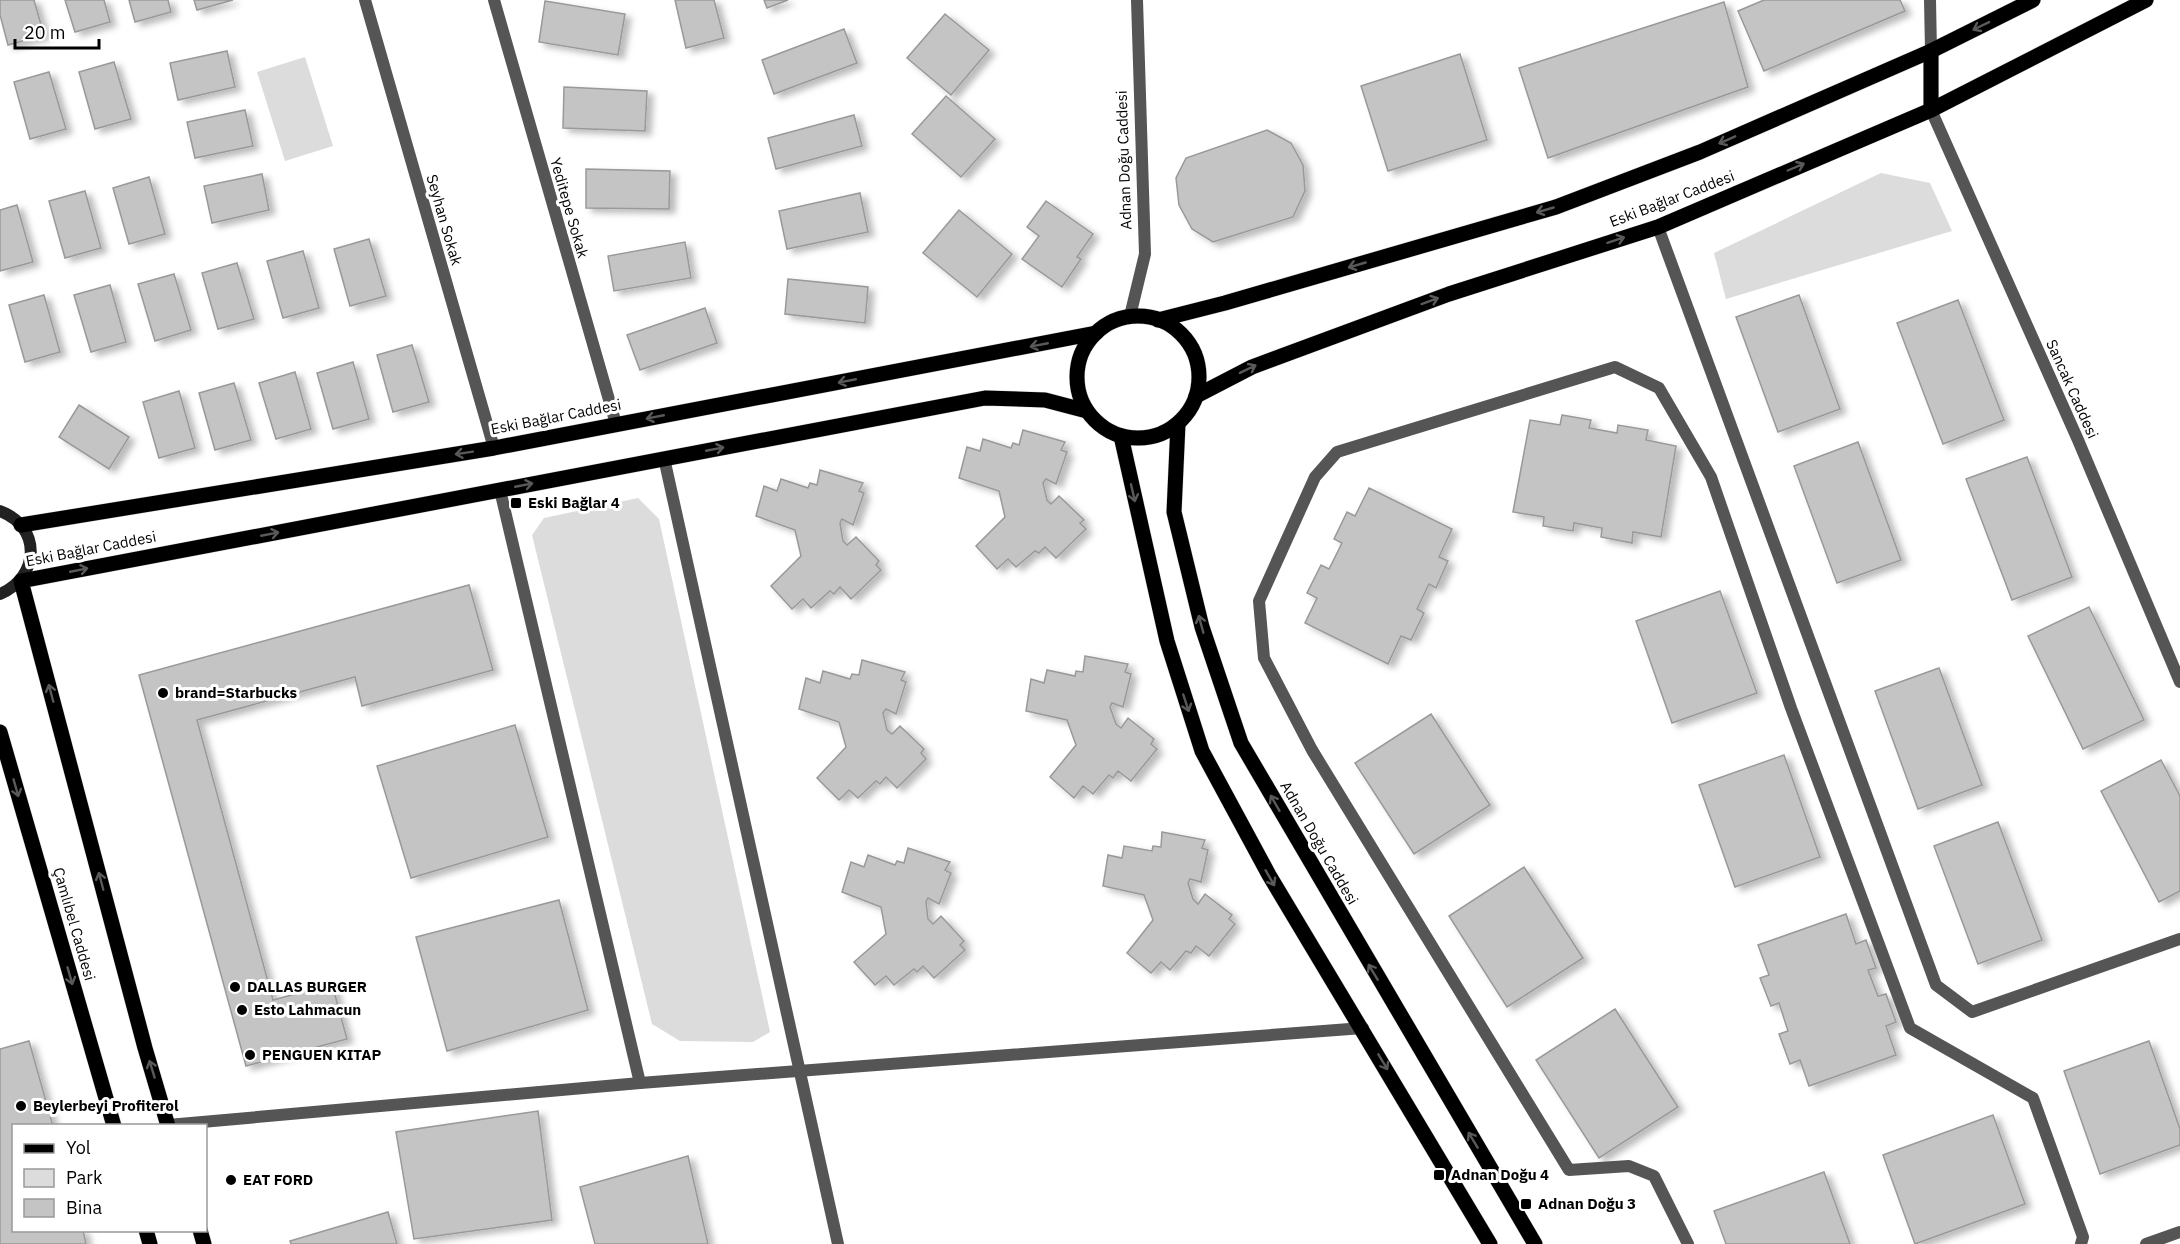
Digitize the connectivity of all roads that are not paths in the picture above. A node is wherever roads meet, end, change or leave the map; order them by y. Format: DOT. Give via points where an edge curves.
graph roads {
  1 [pos="365,0"];
  2 [pos="494,0"];
  3 [pos="1137,0"];
  4 [pos="1930,0"];
  5 [pos="2033,0"];
  6 [pos="2146,0"];
  7 [pos="1931,51"];
  8 [pos="1931,110"];
  9 [pos="1658,226"];
  10 [pos="1130,316"];
  11 [pos="1158,320"];
  12 [pos="1096,333"];
  13 [pos="1196,396"];
  14 [pos="1087,411"];
  15 [pos="616,424"];
  16 [pos="1178,424"];
  17 [pos="1121,436"];
  18 [pos="494,448"];
  19 [pos="664,458"];
  20 [pos="500,490"];
  21 [pos="0,511"];
  22 [pos="21,525"];
  23 [pos="21,581"];
  24 [pos="0,594"];
  25 [pos="2180,682"];
  26 [pos="0,732"];
  27 [pos="2180,939"];
  28 [pos="1363,1028"];
  29 [pos="800,1071"];
  30 [pos="640,1083"];
  31 [pos="114,1124"];
  32 [pos="168,1124"];
  33 [pos="179,1124"];
  34 [pos="2180,1232"];
  35 [pos="2085,1242"];
  36 [pos="838,1244"];
  37 [pos="1490,1244"];
  38 [pos="1535,1244"];
  39 [pos="1688,1244"];
  40 [pos="2146,1244"];
  1 -- 18 [label="street, Seyhan Sokak"];
  2 -- 15 [label="street, Yeditepe Sokak"];
  3 -- 10 [label="street, Adnan Doğu Caddesi" via="1145,254"];
  4 -- 7 [label="street"];
  5 -- 7 [label="main road, one-way"];
  6 -- 8 [label="main road, Eski Bağlar Caddesi"];
  7 -- 8 [label="main road"];
  7 -- 11 [label="main road, one-way" via="1700,152 1556,207"];
  9 -- 8 [label="main road, Eski Bağlar Caddesi, one-way"];
  8 -- 25 [label="street, Sancak Caddesi" via="2078,440"];
  13 -- 9 [label="main road, Eski Bağlar Caddesi, one-way" via="1252,367 1449,294"];
  9 -- 27 [label="street" via="1936,985 1972,1012"];
  10 -- 11 [label="main road"];
  10 -- 12 [label="main road"];
  11 -- 13 [label="main road" via="1184,337 1193,350 1198,365"];
  12 -- 14 [label="main road" via="1083,350 1077,371 1079,392"];
  12 -- 15 [label="main road, Eski Bağlar Caddesi, one-way"];
  13 -- 16 [label="main road"];
  14 -- 17 [label="main road" via="1102,427"];
  19 -- 14 [label="main road, Eski Bağlar Caddesi, one-way" via="985,398 1045,400"];
  15 -- 18 [label="main road, Eski Bağlar Caddesi"];
  16 -- 17 [label="main road" via="1160,435 1141,439"];
  38 -- 16 [label="main road, Adnan Doğu Caddesi, one-way" via="1241,744 1202,627 1174,512"];
  17 -- 28 [label="main road, one-way" via="1167,641 1202,751 1269,875"];
  18 -- 22 [label="main road, Eski Bağlar Caddesi, one-way"];
  20 -- 19 [label="main road, Eski Bağlar Caddesi, one-way"];
  19 -- 29 [label="street"];
  23 -- 20 [label="main road, Eski Bağlar Caddesi, one-way"];
  20 -- 30 [label="street"];
  21 -- 22 [label="main road"];
  22 -- 23 [label="main road" via="29,538 31,553 29,568"];
  23 -- 24 [label="main road"];
  32 -- 23 [label="main road, one-way"];
  26 -- 31 [label="main road, Çamlıbel Caddesi, one-way"];
  28 -- 29 [label="street"];
  28 -- 37 [label="main road, one-way"];
  29 -- 30 [label="street"];
  29 -- 36 [label="street"];
  30 -- 33 [label="street"];
  34 -- 40 [label="street"];
  35 -- 39 [label="street" via="2033,1098 1910,1028 1791,708 1711,477 1659,388 1615,367 1337,452 1315,477 1259,601 1264,658 1312,750 1569,1170 1629,1166 1654,1176"];
}
